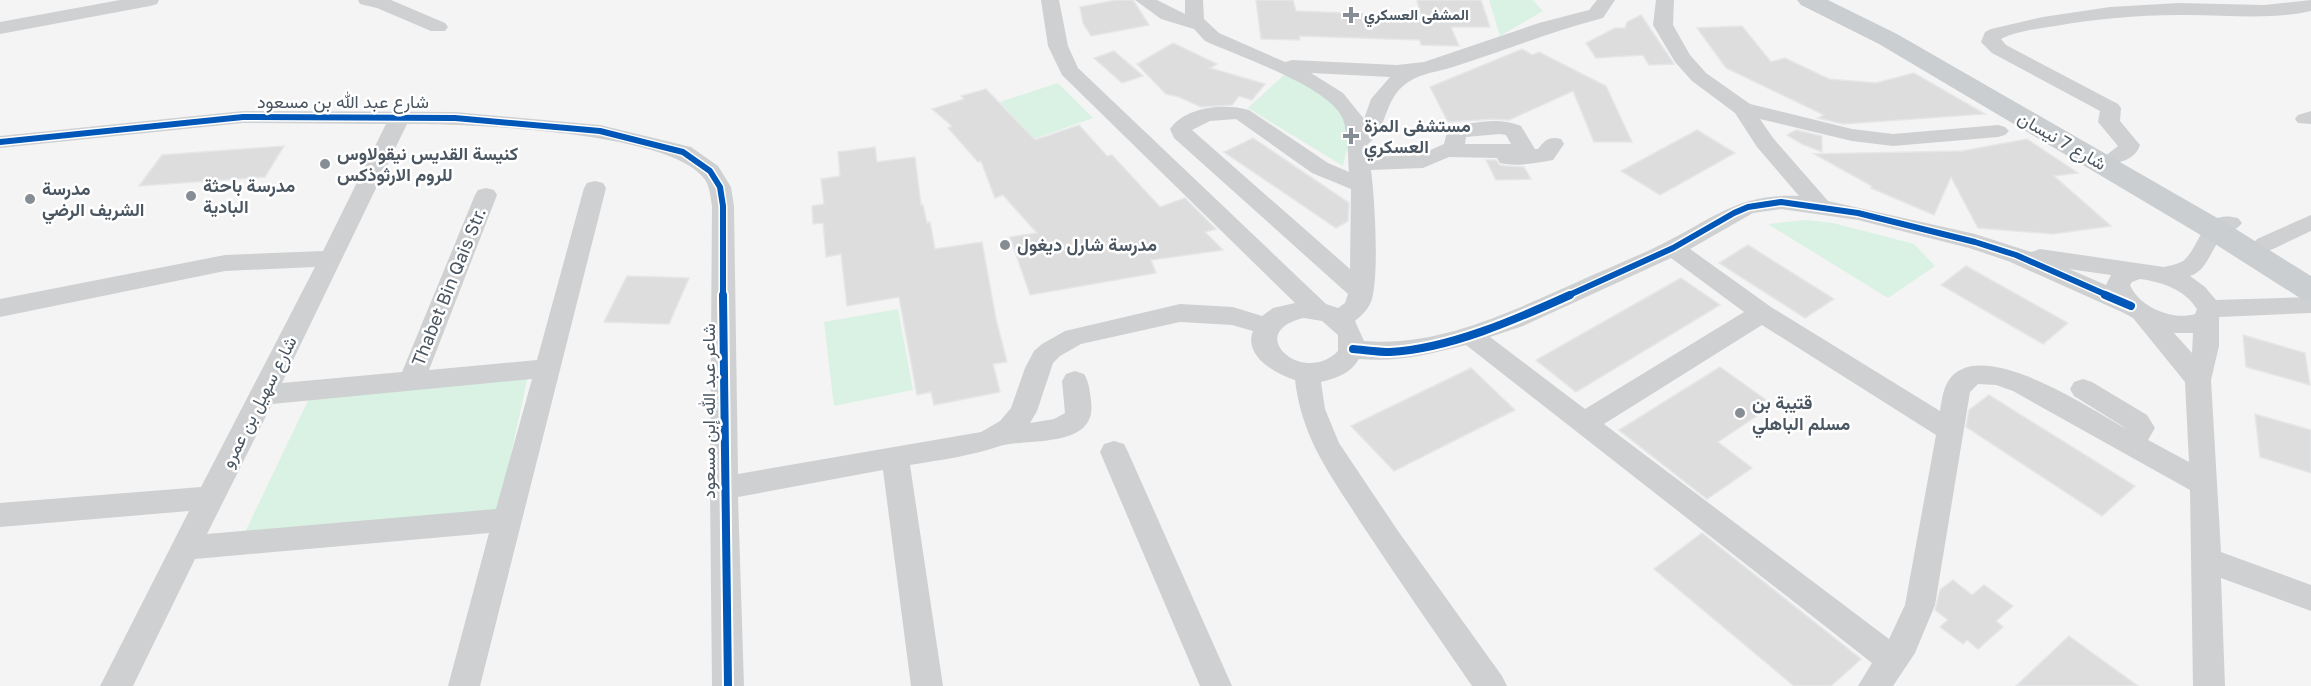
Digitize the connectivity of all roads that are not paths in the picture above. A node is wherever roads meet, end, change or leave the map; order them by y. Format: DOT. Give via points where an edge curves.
graph roads {
  1 [pos="150,0"];
  2 [pos="367,0"];
  3 [pos="1050,0"];
  4 [pos="1143,0"];
  5 [pos="1194,0"];
  6 [pos="1606,0"];
  7 [pos="1665,0"];
  8 [pos="1809,0"];
  9 [pos="1831,0"];
  10 [pos="2311,5"];
  11 [pos="1199,25"];
  12 [pos="438,27"];
  13 [pos="0,28"];
  14 [pos="1280,66"];
  15 [pos="1412,70"];
  16 [pos="1743,109"];
  17 [pos="400,117"];
  18 [pos="1998,131"];
  19 [pos="0,142"];
  20 [pos="1552,144"];
  21 [pos="1454,151"];
  22 [pos="683,152"];
  23 [pos="1358,153"];
  24 [pos="2115,157"];
  25 [pos="1424,161"];
  26 [pos="1362,186"];
  27 [pos="595,188"];
  28 [pos="486,195"];
  29 [pos="1820,206"];
  30 [pos="2311,222"];
  31 [pos="2222,227"];
  32 [pos="2265,244"];
  33 [pos="1673,248"];
  34 [pos="2016,255"];
  35 [pos="331,259"];
  36 [pos="2139,270"];
  37 [pos="2311,272"];
  38 [pos="2167,275"];
  39 [pos="2311,290"];
  40 [pos="1361,292"];
  41 [pos="2311,305"];
  42 [pos="0,308"];
  43 [pos="2135,309"];
  44 [pos="1762,313"];
  45 [pos="2207,314"];
  46 [pos="1328,315"];
  47 [pos="1266,326"];
  48 [pos="1470,335"];
  49 [pos="1353,349"];
  50 [pos="549,368"];
  51 [pos="1307,373"];
  52 [pos="412,380"];
  53 [pos="2198,380"];
  54 [pos="1075,381"];
  55 [pos="2083,389"];
  56 [pos="262,395"];
  57 [pos="1583,424"];
  58 [pos="1951,431"];
  59 [pos="999,436"];
  60 [pos="2132,446"];
  61 [pos="1114,452"];
  62 [pos="895,459"];
  63 [pos="2205,484"];
  64 [pos="724,488"];
  65 [pos="211,498"];
  66 [pos="0,515"];
  67 [pos="508,520"];
  68 [pos="186,548"];
  69 [pos="2206,559"];
  70 [pos="2311,598"];
  71 [pos="1893,661"];
  72 [pos="116,686"];
  73 [pos="464,686"];
  74 [pos="728,686"];
  75 [pos="927,686"];
  76 [pos="1216,686"];
  77 [pos="1491,686"];
  78 [pos="1874,686"];
  79 [pos="2209,686"];
  1 -- 13 [label="street"];
  2 -- 12 [label="street"];
  3 -- 46 [label="street" via="1058,46 1069,70"];
  4 -- 11 [label="street" via="1168,15"];
  5 -- 11 [label="street"];
  6 -- 15 [label="street" via="1596,14"];
  7 -- 16 [label="street" via="1663,26 1682,58 1699,77"];
  8 -- 31 [label="main road, شارع 7 نيسان" via="1888,39"];
  9 -- 24 [label="main road, شارع 7 نيسان" via="1901,35"];
  10 -- 24 [label="street" via="2100,12 1992,36 1991,42 1999,49 2112,108 2109,122 2129,145"];
  11 -- 14 [label="street" via="1221,42"];
  14 -- 15 [label="street"];
  14 -- 23 [label="street" via="1310,80 1340,102 1353,117"];
  15 -- 23 [label="street" via="1385,93 1373,128"];
  16 -- 18 [label="street" via="1852,135 1893,140"];
  16 -- 29 [label="street" via="1765,142"];
  17 -- 19 [label="street, شارع عبد الله بن مسعود" via="243,117"];
  17 -- 22 [label="street, شارع عبد الله بن مسعود" via="600,131"];
  17 -- 35 [label="street, شارع سهيل بن عمرو"];
  20 -- 25 [label="street" via="1545,156"];
  21 -- 25 [label="street" via="1445,150"];
  22 -- 64 [label="street, شاعر عبد الله إبن مسعود" via="710,171 723,196"];
  23 -- 25 [label="street"];
  23 -- 26 [label="street"];
  24 -- 31 [label="main road, شارع 7 نيسان"];
  26 -- 40 [label="street"];
  26 -- 40 [label="street" via="1320,168 1242,114 1227,112 1191,121 1181,129"];
  27 -- 50 [label="street"];
  28 -- 52 [label="street, Thabet Bin Qais Str."];
  29 -- 33 [label="street" via="1781,202 1748,207"];
  29 -- 34 [label="street" via="1896,221"];
  30 -- 32 [label="street"];
  31 -- 32 [label="main road, شارع 7 نيسان"];
  31 -- 38 [label="street" via="2191,267"];
  31 -- 39 [label="main road, شارع 7 نيسان"];
  32 -- 37 [label="main road, شارع 7 نيسان"];
  33 -- 44 [label="street"];
  33 -- 48 [label="street" via="1552,305"];
  34 -- 36 [label="street"];
  34 -- 43 [label="street"];
  35 -- 42 [label="street" via="225,263"];
  35 -- 56 [label="street, شارع سهيل بن عمرو"];
  36 -- 38 [label="street"];
  36 -- 43 [label="street" via="2120,276 2117,282 2117,289"];
  38 -- 45 [label="street" via="2195,290 2205,300"];
  40 -- 46 [label="street" via="1354,309"];
  41 -- 45 [label="street"];
  43 -- 45 [label="street" via="2178,325 2190,325"];
  43 -- 53 [label="street"];
  44 -- 57 [label="street"];
  44 -- 58 [label="street"];
  45 -- 53 [label="street" via="2206,346"];
  46 -- 47 [label="street" via="1304,309 1281,314"];
  46 -- 49 [label="street" via="1348,328"];
  47 -- 51 [label="street" via="1264,346 1270,356 1286,367"];
  47 -- 59 [label="street" via="1233,316 1180,313 1074,337 1043,358 1024,411"];
  48 -- 49 [label="street" via="1410,350"];
  48 -- 57 [label="street"];
  49 -- 51 [label="street" via="1341,365"];
  50 -- 52 [label="street"];
  50 -- 67 [label="street"];
  51 -- 77 [label="street" via="1312,409 1327,447"];
  52 -- 56 [label="street"];
  53 -- 63 [label="street"];
  54 -- 59 [label="street" via="1079,413 1073,422 1061,428"];
  55 -- 60 [label="street" via="2137,422 2141,428"];
  56 -- 65 [label="street, شارع سهيل بن عمرو"];
  57 -- 71 [label="street"];
  58 -- 60 [label="street" via="1960,384 1972,376 1990,375 2022,384"];
  58 -- 71 [label="street" via="1920,605"];
  59 -- 62 [label="street" via="974,445"];
  60 -- 63 [label="street"];
  61 -- 76 [label="street"];
  62 -- 64 [label="street"];
  62 -- 75 [label="street"];
  63 -- 69 [label="street"];
  64 -- 74 [label="street, شاعر عبد الله إبن مسعود"];
  65 -- 66 [label="street"];
  65 -- 68 [label="street, شارع سهيل بن عمرو"];
  67 -- 68 [label="street"];
  67 -- 73 [label="street"];
  68 -- 72 [label="street, شارع سهيل بن عمرو"];
  69 -- 70 [label="street"];
  69 -- 79 [label="street"];
  71 -- 78 [label="street"];
}
